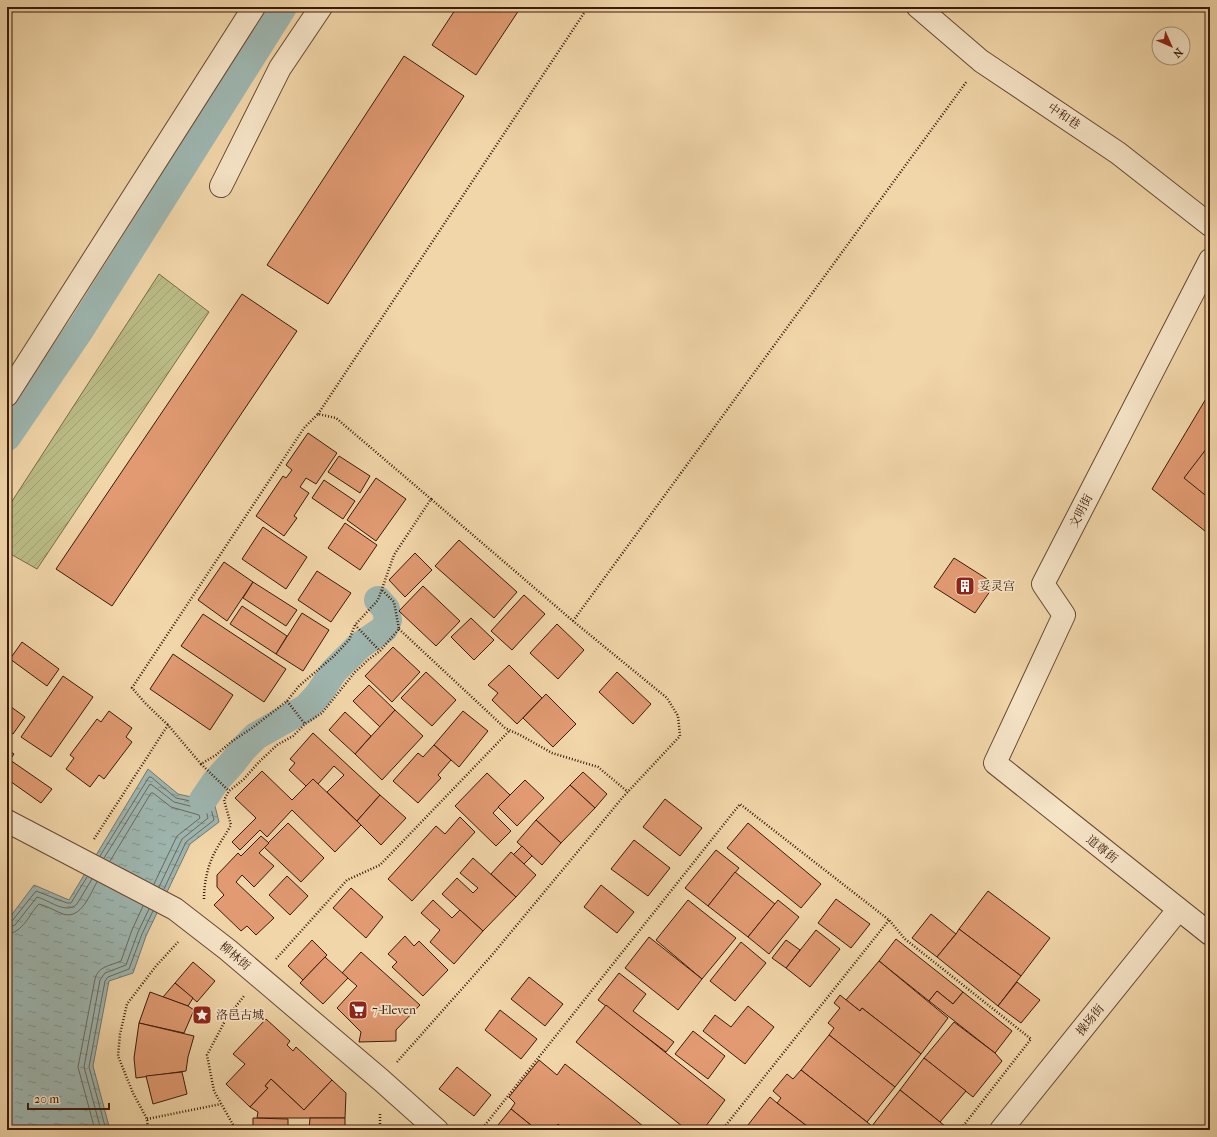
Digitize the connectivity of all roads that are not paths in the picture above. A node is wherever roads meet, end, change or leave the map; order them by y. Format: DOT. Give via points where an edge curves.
graph roads {
  1 [pos="254,7"];
  2 [pos="321,7"];
  3 [pos="918,7"];
  4 [pos="221,186"];
  5 [pos="1210,225"];
  6 [pos="1210,260"];
  7 [pos="7,395"];
  8 [pos="995,763"];
  9 [pos="7,821"];
  10 [pos="1178,910"];
  11 [pos="1210,934"];
  12 [pos="437,1130"];
  13 [pos="1001,1130"];
  1 -- 7 [label="street"];
  2 -- 4 [label="street" via="280,68"];
  3 -- 5 [label="street, 中和巷" via="981,61 1118,153"];
  6 -- 8 [label="street, 文明街" via="1044,584 1064,615"];
  8 -- 10 [label="street, 道尊街"];
  9 -- 12 [label="street, 柳林街" via="175,909 259,977"];
  10 -- 11 [label="street, 道尊街"];
  10 -- 13 [label="street, 操场街"];
}
